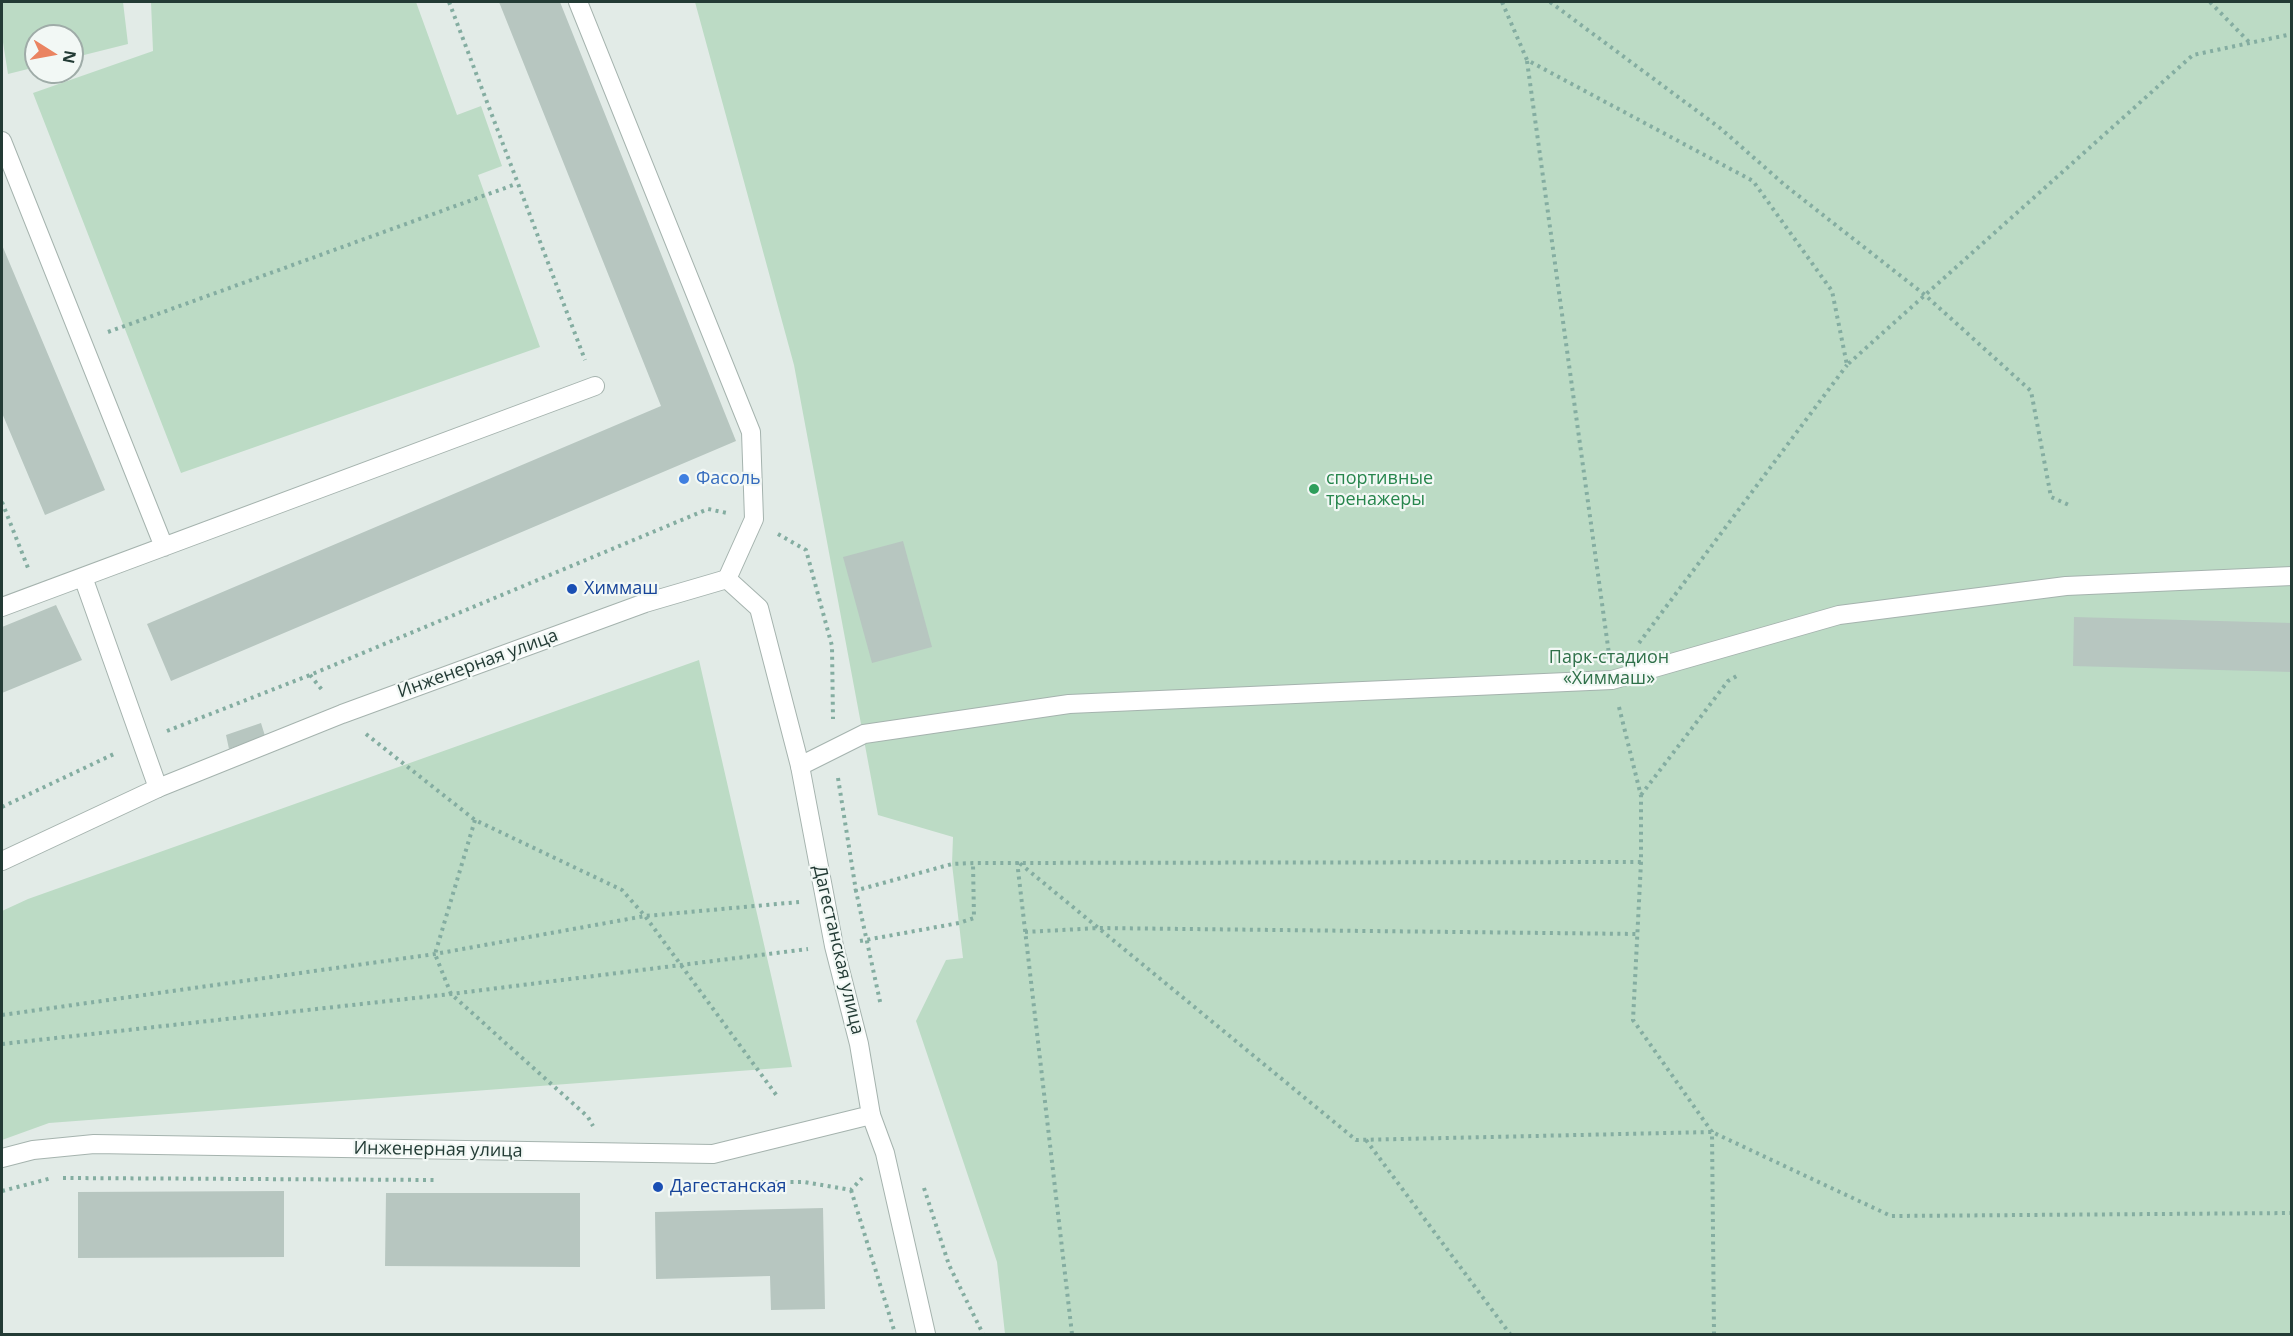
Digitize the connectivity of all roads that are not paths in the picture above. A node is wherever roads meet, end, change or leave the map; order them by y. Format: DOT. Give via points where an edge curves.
graph roads {
  1 [pos="578,2"];
  2 [pos="2,141"];
  3 [pos="595,386"];
  4 [pos="164,547"];
  5 [pos="2292,576"];
  6 [pos="83,577"];
  7 [pos="727,579"];
  8 [pos="2,607"];
  9 [pos="800,766"];
  10 [pos="158,788"];
  11 [pos="2,861"];
  12 [pos="871,1115"];
  13 [pos="2,1158"];
  14 [pos="926,1335"];
  1 -- 7 [label="street" via="751,432 754,519"];
  2 -- 4 [label="street"];
  3 -- 4 [label="street"];
  4 -- 6 [label="street"];
  5 -- 9 [label="street" via="2066,586 1839,615 1612,680 1069,704 864,734"];
  6 -- 8 [label="street"];
  6 -- 10 [label="street"];
  7 -- 9 [label="street, Дагестанская улица" via="759,608"];
  7 -- 10 [label="street, Инженерная улица" via="645,603 342,714"];
  9 -- 12 [label="street, Дагестанская улица"];
  10 -- 11 [label="street, Инженерная улица"];
  12 -- 13 [label="street, Инженерная улица" via="713,1154 94,1144 33,1150"];
  12 -- 14 [label="street, Дагестанская улица" via="885,1153"];
}
